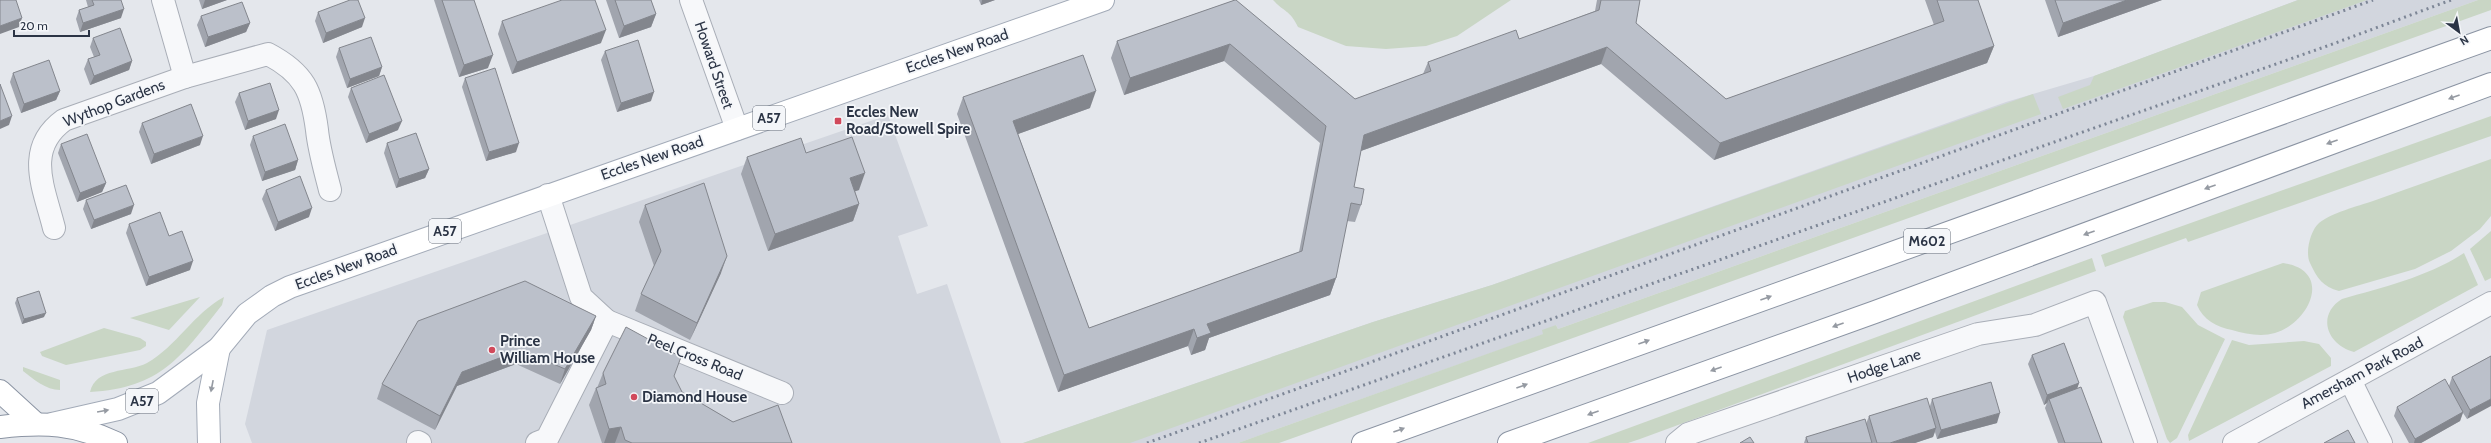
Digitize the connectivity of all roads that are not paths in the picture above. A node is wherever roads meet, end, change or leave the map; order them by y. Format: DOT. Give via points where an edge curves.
graph roads {
  1 [pos="163,0"];
  2 [pos="691,0"];
  3 [pos="1103,0"];
  4 [pos="2491,38"];
  5 [pos="185,77"];
  6 [pos="2491,84"];
  7 [pos="737,129"];
  8 [pos="330,190"];
  9 [pos="548,195"];
  10 [pos="54,228"];
  11 [pos="2491,303"];
  12 [pos="607,321"];
  13 [pos="219,348"];
  14 [pos="2350,380"];
  15 [pos="0,391"];
  16 [pos="782,393"];
  17 [pos="43,423"];
  18 [pos="0,427"];
  19 [pos="116,443"];
  20 [pos="210,443"];
  21 [pos="537,443"];
  22 [pos="1363,443"];
  23 [pos="1509,443"];
  24 [pos="1677,443"];
  25 [pos="2146,443"];
  26 [pos="2234,443"];
  27 [pos="2381,443"];
  1 -- 5 [label="street, Wythop Gardens"];
  2 -- 7 [label="street, Howard Street"];
  3 -- 7 [label="main road, Eccles New Road / A57"];
  22 -- 4 [label="main road, M602, one-way"];
  5 -- 8 [label="street, Wythop Gardens" via="268,54 282,62 300,78 312,98"];
  5 -- 10 [label="street, Wythop Gardens" via="64,120 50,132 41,147 39,170"];
  6 -- 23 [label="main road, one-way" via="1882,310"];
  7 -- 9 [label="main road, Eccles New Road / A57"];
  9 -- 12 [label="street, Peel Cross Road" via="581,296"];
  9 -- 13 [label="main road, Eccles New Road / A57" via="290,287 247,314"];
  11 -- 14 [label="street, Amersham Park Road"];
  12 -- 16 [label="street, Peel Cross Road"];
  12 -- 21 [label="street" via="547,439"];
  17 -- 13 [label="main road, Eccles New Road / A57, one-way" via="138,402 174,383"];
  13 -- 20 [label="main road, Eccles New Road / A57, one-way" via="208,404"];
  14 -- 26 [label="street, Amersham Park Road"];
  14 -- 27 [label="street"];
  15 -- 17 [label="main road"];
  17 -- 18 [label="main road"];
  17 -- 19 [label="main road" via="78,429"];
  24 -- 25 [label="street, Hodge Lane" via="1688,434 1978,334 2035,325 2095,302"];
}
